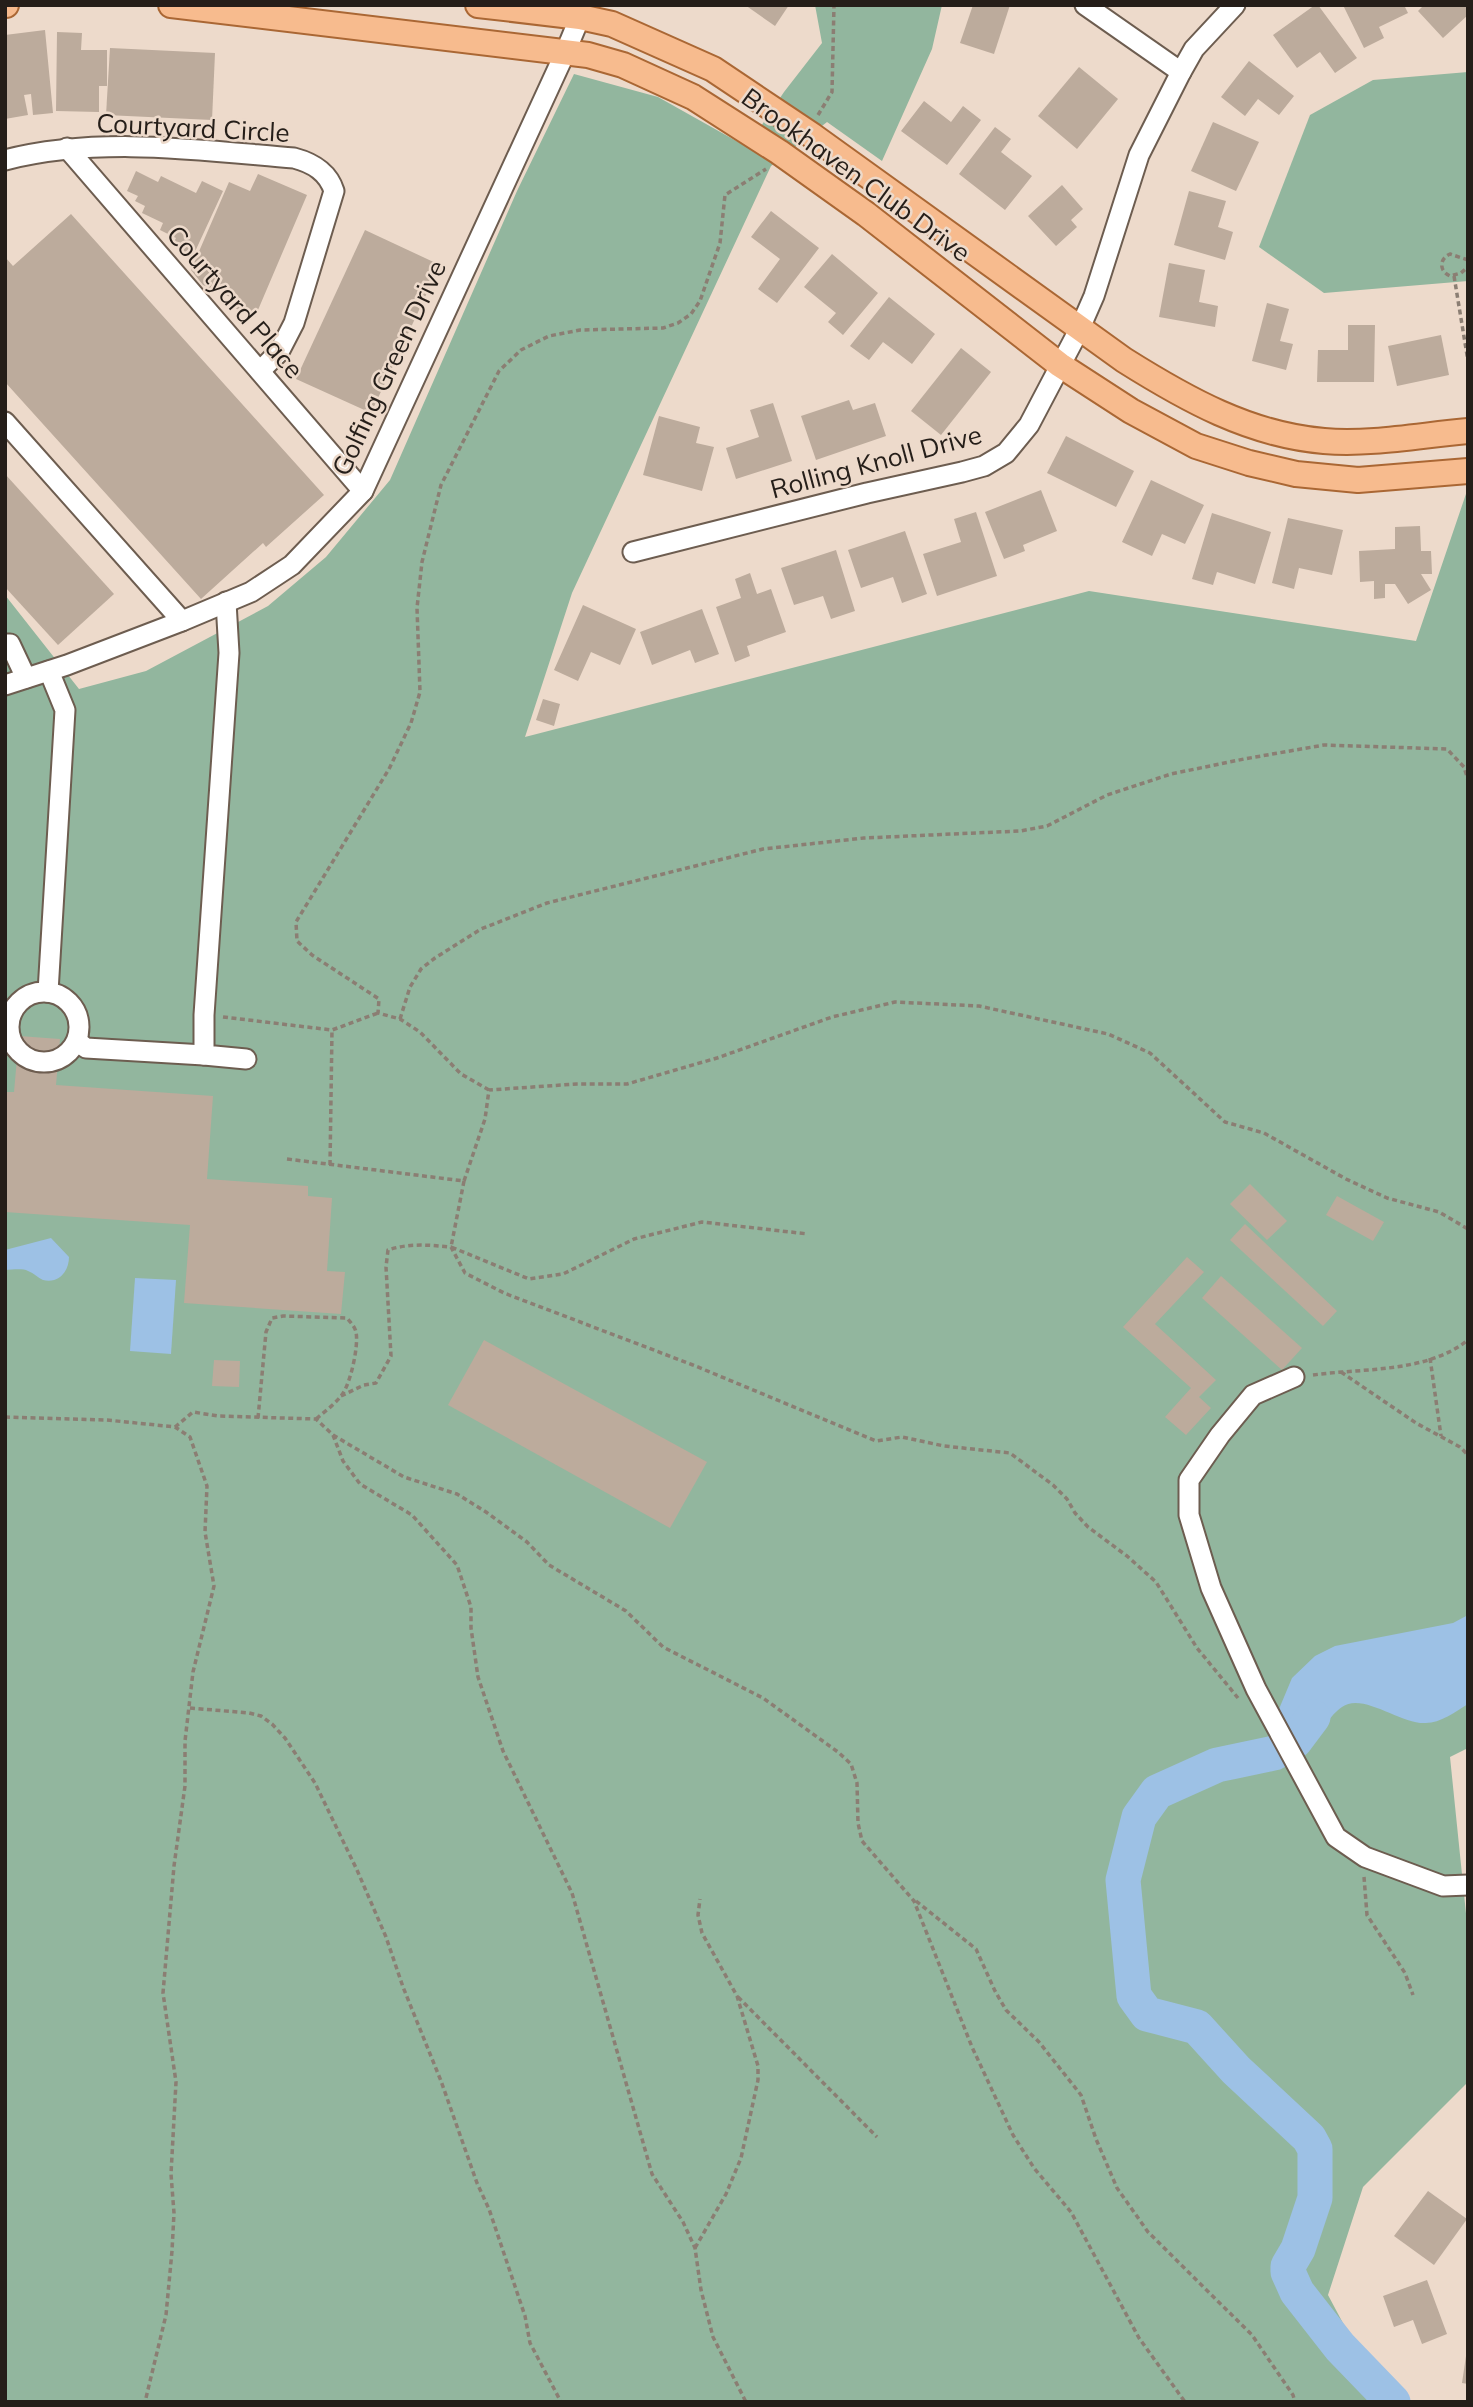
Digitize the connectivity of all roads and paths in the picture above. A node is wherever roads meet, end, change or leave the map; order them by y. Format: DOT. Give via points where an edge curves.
graph roads {
  1 [pos="171,5"];
  2 [pos="478,5"];
  3 [pos="834,5"];
  4 [pos="1085,5"];
  5 [pos="1235,5"];
  6 [pos="225,8"];
  7 [pos="580,11"];
  8 [pos="565,53"];
  9 [pos="1181,72"];
  10 [pos="810,134"];
  11 [pos="67,148"];
  12 [pos="785,156"];
  13 [pos="5,160"];
  14 [pos="1468,260"];
  15 [pos="1468,267"];
  16 [pos="1454,276"];
  17 [pos="1080,328"];
  18 [pos="1468,361"];
  19 [pos="1060,365"];
  20 [pos="260,371"];
  21 [pos="5,422"];
  22 [pos="1461,432"];
  23 [pos="1462,472"];
  24 [pos="363,491"];
  25 [pos="633,552"];
  26 [pos="226,602"];
  27 [pos="182,621"];
  28 [pos="5,644"];
  29 [pos="49,671"];
  30 [pos="26,678"];
  31 [pos="5,685"];
  32 [pos="1468,780"];
  33 [pos="48,992"];
  34 [pos="379,1013"];
  35 [pos="204,1015"];
  36 [pos="400,1019"];
  37 [pos="332,1030"];
  38 [pos="77,1041"];
  39 [pos="204,1055"];
  40 [pos="246,1059"];
  41 [pos="489,1090"];
  42 [pos="287,1159"];
  43 [pos="330,1165"];
  44 [pos="464,1181"];
  45 [pos="1468,1229"];
  46 [pos="808,1234"];
  47 [pos="451,1247"];
  48 [pos="1468,1340"];
  49 [pos="1430,1358"];
  50 [pos="1339,1371"];
  51 [pos="1294,1377"];
  52 [pos="341,1396"];
  53 [pos="5,1417"];
  54 [pos="258,1418"];
  55 [pos="316,1419"];
  56 [pos="175,1427"];
  57 [pos="333,1435"];
  58 [pos="1441,1436"];
  59 [pos="1468,1455"];
  60 [pos="1244,1706"];
  61 [pos="190,1708"];
  62 [pos="1365,1857"];
  63 [pos="1468,1885"];
  64 [pos="700,1899"];
  65 [pos="914,1900"];
  66 [pos="1413,1995"];
  67 [pos="737,1996"];
  68 [pos="877,2137"];
  69 [pos="695,2248"];
  70 [pos="145,2402"];
  71 [pos="561,2402"];
  72 [pos="746,2402"];
  73 [pos="1185,2402"];
  74 [pos="1294,2402"];
  1 -- 6 [label="main road, Brookhaven Club Drive"];
  2 -- 7 [label="main road, Brookhaven Club Drive"];
  3 -- 10 [label="path" via="832,92"];
  4 -- 9 [label="street"];
  5 -- 9 [label="street, Rolling Knoll Drive" via="1194,49"];
  6 -- 8 [label="main road, Brookhaven Club Drive"];
  7 -- 8 [label="street, Golfing Green Drive"];
  7 -- 10 [label="main road, Brookhaven Club Drive" via="713,69"];
  8 -- 12 [label="main road, Brookhaven Club Drive" via="623,65 694,97"];
  8 -- 24 [label="street, Golfing Green Drive"];
  9 -- 17 [label="street, Rolling Knoll Drive" via="1139,155"];
  10 -- 17 [label="main road, Brookhaven Club Drive"];
  11 -- 13 [label="street, Courtyard Circle"];
  11 -- 20 [label="street, Courtyard Place"];
  11 -- 20 [label="street, Courtyard Circle" via="178,148 294,158 320,170 331,181 334,191 295,323 279,352"];
  12 -- 19 [label="main road, Brookhaven Club Drive"];
  12 -- 34 [label="path" via="725,195 720,243 700,302 691,314 663,328 580,330 550,336 522,349 499,371 441,485 422,562 417,608 420,692 411,723 389,769 296,922 297,941 379,999"];
  14 -- 16 [label="path" via="1454,254 1444,258 1442,269"];
  15 -- 16 [label="path"];
  16 -- 18 [label="path"];
  17 -- 19 [label="street, Rolling Knoll Drive"];
  17 -- 22 [label="main road, Brookhaven Club Drive" via="1172,390 1268,432 1325,441 1365,441"];
  19 -- 23 [label="main road, Brookhaven Club Drive" via="1196,446 1249,463 1296,474 1358,480"];
  19 -- 25 [label="street, Rolling Knoll Drive" via="1029,425 1006,453 984,466"];
  20 -- 24 [label="street, Courtyard Place"];
  21 -- 27 [label="street"];
  22 -- 23 [label="main road"];
  24 -- 26 [label="street, Golfing Green Drive" via="292,565 251,592"];
  26 -- 27 [label="street, Golfing Green Drive"];
  26 -- 35 [label="street" via="229,653"];
  27 -- 29 [label="street, Golfing Green Drive"];
  28 -- 30 [label="street"];
  29 -- 30 [label="street, Golfing Green Drive"];
  29 -- 33 [label="street" via="65,710"];
  30 -- 31 [label="street, Golfing Green Drive"];
  32 -- 36 [label="path" via="1464,766 1447,749 1324,746 1171,774 1107,795 1047,826 1020,831 864,838 763,849 547,903 481,929 421,969"];
  33 -- 38 [label="street" via="75,1009"];
  33 -- 38 [label="street" via="25,998 10,1017 9,1029 18,1051 39,1062 51,1062 63,1057"];
  34 -- 36 [label="path"];
  34 -- 37 [label="path"];
  35 -- 37 [label="path"];
  35 -- 39 [label="street"];
  36 -- 41 [label="path" via="420,1032 461,1074"];
  37 -- 43 [label="path"];
  38 -- 39 [label="street" via="86,1048"];
  39 -- 40 [label="street"];
  41 -- 44 [label="path" via="485,1119"];
  41 -- 45 [label="path" via="626,1084 832,1017 895,1002 979,1006 1108,1034 1150,1053 1225,1122 1264,1133 1356,1184 1439,1212"];
  42 -- 43 [label="path"];
  43 -- 44 [label="path"];
  44 -- 47 [label="path"];
  46 -- 47 [label="path" via="702,1223 634,1239 563,1274 529,1279"];
  47 -- 52 [label="path" via="417,1244 388,1250 391,1356 376,1383"];
  47 -- 60 [label="path" via="465,1273 503,1293 876,1441 902,1437 1010,1453 1053,1485 1088,1527 1156,1582 1197,1648"];
  48 -- 49 [label="path" via="1453,1352"];
  49 -- 50 [label="path"];
  49 -- 58 [label="path"];
  50 -- 51 [label="path"];
  50 -- 58 [label="path"];
  51 -- 62 [label="street" via="1253,1395 1220,1435 1189,1480 1189,1514 1211,1588 1256,1689 1336,1837"];
  52 -- 54 [label="path" via="357,1346 356,1329 347,1318 272,1318 266,1332"];
  52 -- 55 [label="path"];
  53 -- 56 [label="path"];
  54 -- 55 [label="path"];
  54 -- 56 [label="path" via="193,1412"];
  55 -- 57 [label="path"];
  56 -- 61 [label="path" via="190,1437 208,1486 205,1532 215,1586 193,1672"];
  57 -- 65 [label="path" via="404,1476 457,1494 486,1512 549,1565 626,1611 663,1647 763,1698 838,1752 851,1764 857,1783 862,1840"];
  57 -- 69 [label="path" via="342,1461 360,1484 411,1515 457,1565 471,1607 478,1678 503,1751 572,1892 652,2174"];
  58 -- 59 [label="path"];
  61 -- 70 [label="path" via="163,1993 176,2082 172,2251 166,2315"];
  61 -- 71 [label="path" via="261,1716 285,1738 315,1783 386,1937 489,2209 530,2343"];
  62 -- 63 [label="street" via="1443,1886"];
  62 -- 66 [label="path" via="1367,1915 1405,1973"];
  64 -- 67 [label="path" via="702,1933"];
  65 -- 73 [label="path" via="972,2047 1013,2135 1071,2212 1139,2339"];
  65 -- 74 [label="path" via="976,1949 1006,2010 1082,2095 1117,2188 1148,2232 1252,2335"];
  67 -- 68 [label="path"];
  67 -- 69 [label="path" via="758,2080 741,2158"];
  69 -- 72 [label="path" via="713,2337"];
}
